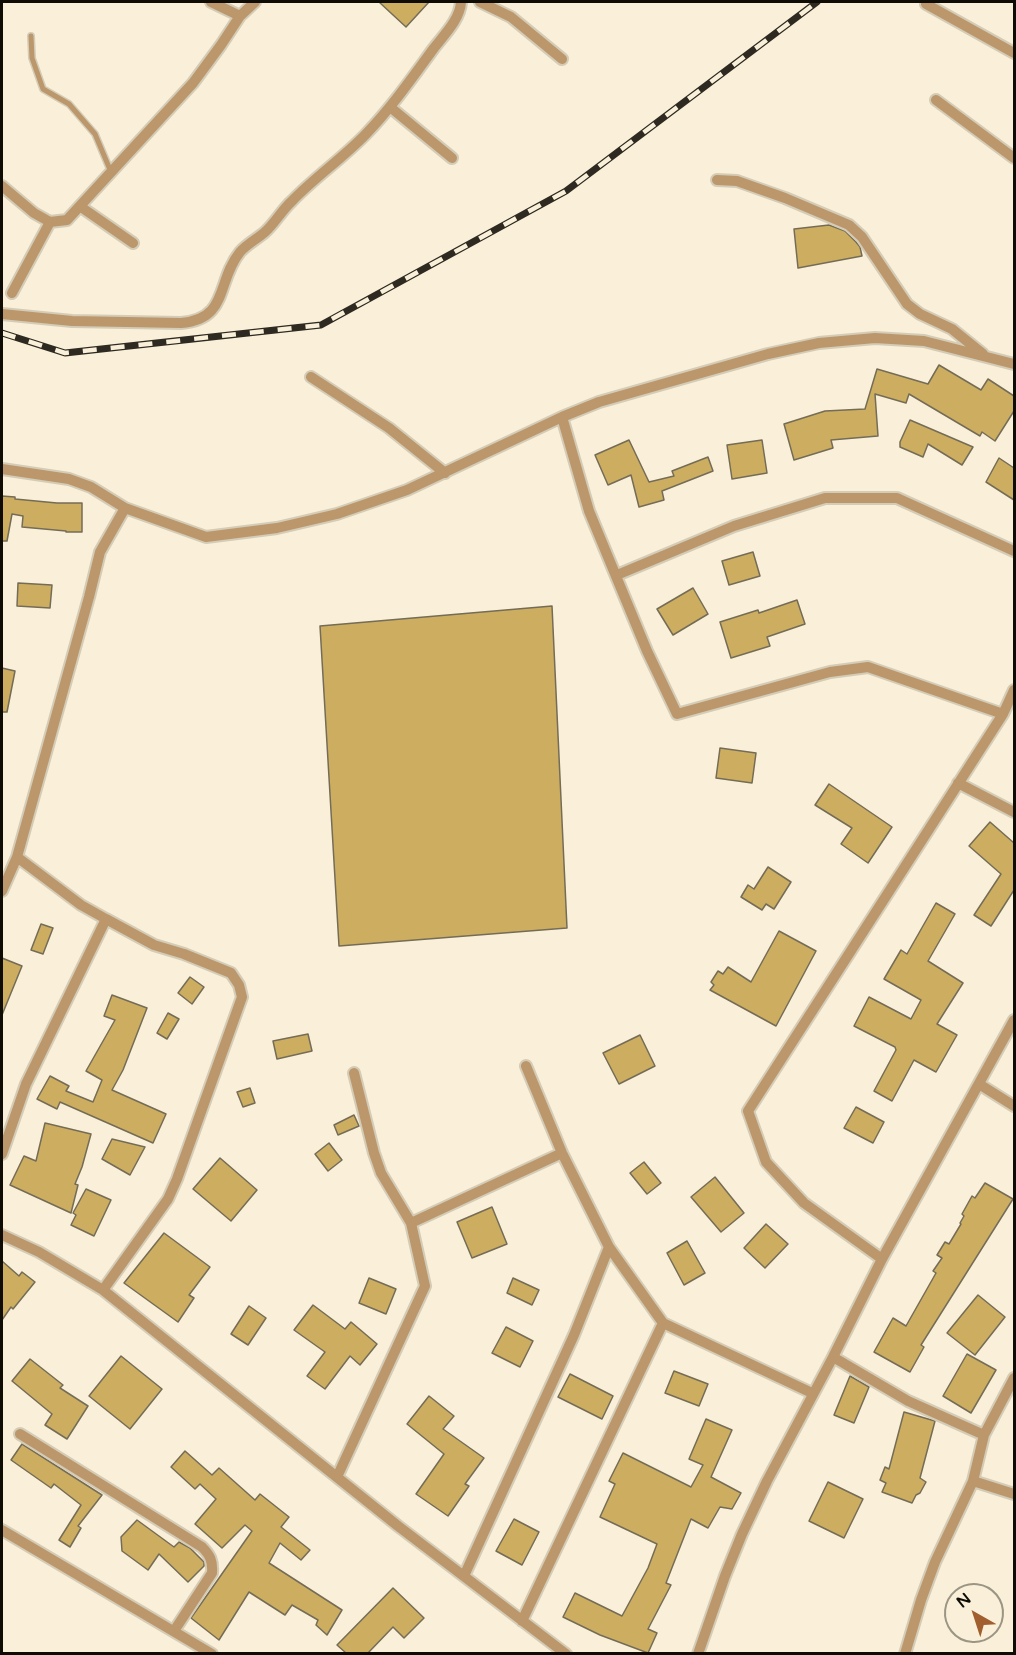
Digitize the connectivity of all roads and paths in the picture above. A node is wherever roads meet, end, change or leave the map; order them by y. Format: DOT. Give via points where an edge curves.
graph roads {
  1 [pos="212,2"];
  2 [pos="255,2"];
  3 [pos="461,2"];
  4 [pos="480,2"];
  5 [pos="926,4"];
  6 [pos="240,15"];
  7 [pos="31,36"];
  8 [pos="1014,53"];
  9 [pos="562,59"];
  10 [pos="936,100"];
  11 [pos="390,107"];
  12 [pos="452,158"];
  13 [pos="1014,158"];
  14 [pos="111,172"];
  15 [pos="717,180"];
  16 [pos="2,186"];
  17 [pos="81,207"];
  18 [pos="50,222"];
  19 [pos="133,243"];
  20 [pos="12,293"];
  21 [pos="2,314"];
  22 [pos="986,356"];
  23 [pos="1014,364"];
  24 [pos="311,377"];
  25 [pos="562,417"];
  26 [pos="2,469"];
  27 [pos="445,473"];
  28 [pos="125,508"];
  29 [pos="1014,551"];
  30 [pos="617,575"];
  31 [pos="1014,690"];
  32 [pos="1003,714"];
  33 [pos="958,783"];
  34 [pos="1014,812"];
  35 [pos="18,857"];
  36 [pos="2,891"];
  37 [pos="106,919"];
  38 [pos="1014,1020"];
  39 [pos="526,1066"];
  40 [pos="354,1073"];
  41 [pos="979,1084"];
  42 [pos="1014,1106"];
  43 [pos="2,1154"];
  44 [pos="562,1154"];
  45 [pos="411,1223"];
  46 [pos="2,1235"];
  47 [pos="609,1247"];
  48 [pos="882,1258"];
  49 [pos="103,1290"];
  50 [pos="663,1323"];
  51 [pos="833,1357"];
  52 [pos="1014,1378"];
  53 [pos="813,1393"];
  54 [pos="20,1434"];
  55 [pos="984,1435"];
  56 [pos="337,1477"];
  57 [pos="973,1481"];
  58 [pos="1014,1494"];
  59 [pos="2,1530"];
  60 [pos="464,1576"];
  61 [pos="522,1621"];
  62 [pos="174,1631"];
  63 [pos="212,1653"];
  64 [pos="566,1653"];
  65 [pos="698,1653"];
  66 [pos="905,1653"];
  1 -- 6 [label="street"];
  2 -- 6 [label="street"];
  3 -- 11 [label="street" via="451,26"];
  4 -- 9 [label="street" via="511,17"];
  5 -- 8 [label="street"];
  6 -- 14 [label="street" via="193,82"];
  7 -- 14 [label="lane" via="32,58 43,89 69,104 95,134"];
  10 -- 13 [label="street"];
  11 -- 12 [label="street"];
  11 -- 21 [label="street" via="365,135 291,201 267,231 240,252 216,307 206,316 181,323 72,321"];
  14 -- 17 [label="street"];
  15 -- 22 [label="street" via="737,181 849,225 862,237 907,304 952,329"];
  16 -- 18 [label="street"];
  17 -- 18 [label="street" via="67,220"];
  17 -- 19 [label="street"];
  18 -- 20 [label="street"];
  22 -- 23 [label="street"];
  22 -- 25 [label="street" via="924,341 875,338 819,343 610,399"];
  24 -- 27 [label="street" via="389,428"];
  25 -- 27 [label="street"];
  25 -- 30 [label="street" via="589,511"];
  26 -- 28 [label="street" via="69,479 91,487"];
  27 -- 28 [label="street" via="337,514 277,528 206,537"];
  28 -- 35 [label="street" via="100,552"];
  29 -- 30 [label="street" via="897,498 825,498 734,526"];
  30 -- 32 [label="street" via="677,714 830,672 868,667"];
  31 -- 32 [label="street"];
  32 -- 33 [label="street"];
  33 -- 34 [label="street"];
  33 -- 48 [label="street" via="748,1111 766,1161 804,1203"];
  35 -- 36 [label="street"];
  35 -- 37 [label="street"];
  37 -- 43 [label="street" via="26,1084"];
  37 -- 49 [label="street" via="153,945 231,973 242,997 168,1199"];
  38 -- 41 [label="street"];
  39 -- 44 [label="street"];
  40 -- 45 [label="street" via="381,1173"];
  41 -- 42 [label="street"];
  41 -- 48 [label="street"];
  44 -- 45 [label="street"];
  44 -- 47 [label="street"];
  45 -- 56 [label="street" via="425,1286"];
  46 -- 49 [label="street"];
  47 -- 50 [label="street"];
  47 -- 60 [label="street" via="574,1335"];
  48 -- 51 [label="street"];
  49 -- 56 [label="street"];
  50 -- 53 [label="street"];
  50 -- 61 [label="street"];
  51 -- 53 [label="street"];
  51 -- 55 [label="street" via="908,1401"];
  52 -- 55 [label="street"];
  53 -- 65 [label="street" via="742,1534"];
  54 -- 62 [label="street" via="202,1547 210,1556 212,1573"];
  55 -- 57 [label="street"];
  56 -- 60 [label="street"];
  57 -- 58 [label="street"];
  57 -- 66 [label="street" via="935,1562"];
  59 -- 62 [label="street"];
  60 -- 61 [label="street"];
  61 -- 64 [label="street"];
  62 -- 63 [label="street"];
}
